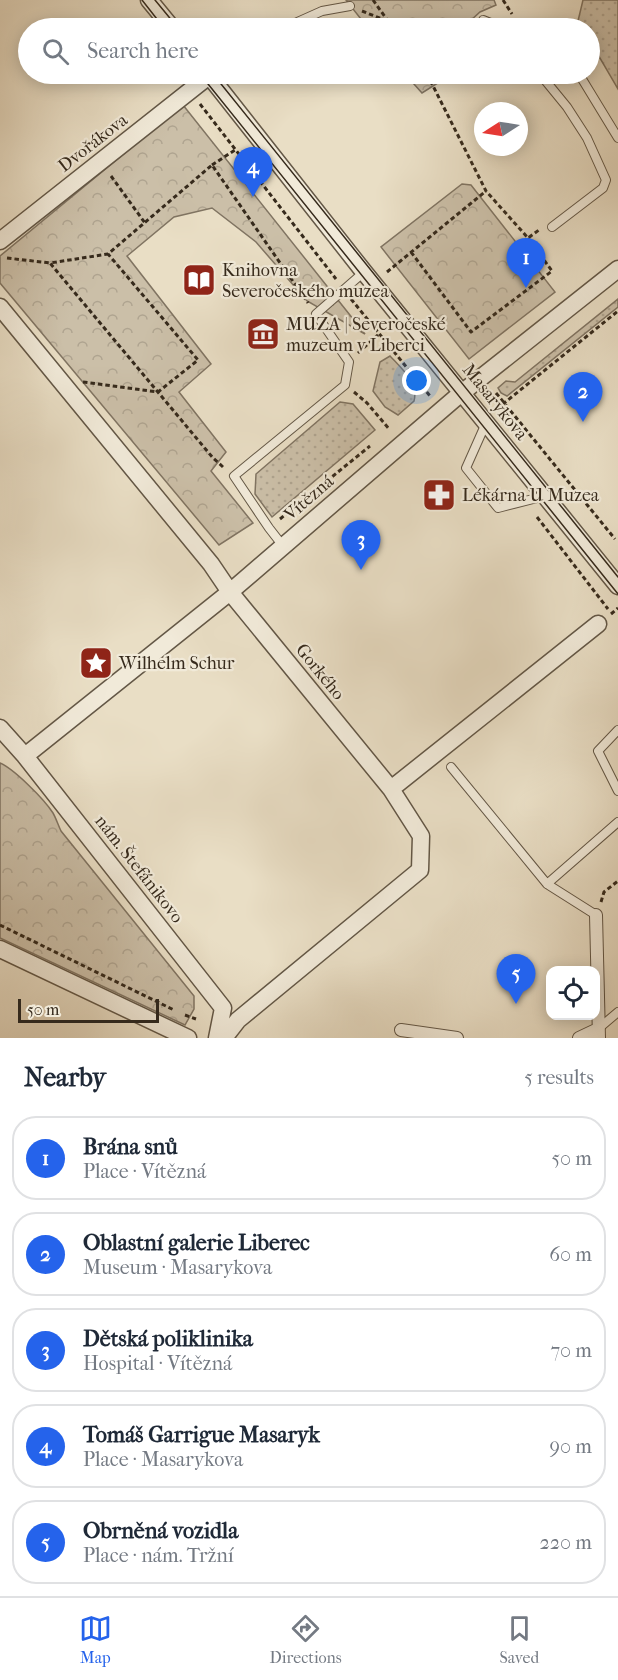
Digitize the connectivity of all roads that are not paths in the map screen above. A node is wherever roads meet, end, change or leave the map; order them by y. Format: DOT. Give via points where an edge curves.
graph roads {
  1 [pos="149,0"];
  2 [pos="350,6"];
  3 [pos="164,18"];
  4 [pos="306,18"];
  5 [pos="199,84"];
  6 [pos="218,84"];
  7 [pos="548,84"];
  8 [pos="585,84"];
  9 [pos="618,138"];
  10 [pos="552,227"];
  11 [pos="0,241"];
  12 [pos="618,269"];
  13 [pos="364,272"];
  14 [pos="0,307"];
  15 [pos="463,392"];
  16 [pos="486,422"];
  17 [pos="545,495"];
  18 [pos="284,546"];
  19 [pos="618,586"];
  20 [pos="230,592"];
  21 [pos="598,624"];
  22 [pos="618,730"];
  23 [pos="3,736"];
  24 [pos="25,756"];
  25 [pos="451,767"];
  26 [pos="391,789"];
  27 [pos="618,791"];
  28 [pos="618,822"];
  29 [pos="548,884"];
  30 [pos="596,915"];
  31 [pos="0,949"];
  32 [pos="618,1012"];
  33 [pos="401,1030"];
  34 [pos="598,1033"];
  35 [pos="188,1038"];
  36 [pos="217,1038"];
  37 [pos="224,1038"];
  38 [pos="457,1038"];
  39 [pos="579,1038"];
  1 -- 3 [label="street"];
  2 -- 4 [label="lane"];
  5 -- 11 [label="street, Dvořákova"];
  6 -- 13 [label="street, Masarykova"];
  7 -- 10 [label="lane" via="587,138 606,180 603,188"];
  8 -- 9 [label="lane"];
  12 -- 15 [label="street, Vítězná"];
  13 -- 15 [label="street, Masarykova"];
  13 -- 18 [label="lane" via="316,314 349,362 345,386 234,476"];
  14 -- 20 [label="street, Gorkého"];
  15 -- 16 [label="street, Masarykova"];
  15 -- 18 [label="street, Vítězná"];
  16 -- 17 [label="street, Masarykova"];
  16 -- 17 [label="lane" via="466,468 498,508"];
  17 -- 19 [label="street, Masarykova"];
  18 -- 20 [label="street, Vítězná"];
  20 -- 24 [label="street, Vítězná"];
  20 -- 26 [label="street, Gorkého"];
  21 -- 26 [label="street"];
  22 -- 27 [label="lane" via="598,751"];
  23 -- 24 [label="street, nám. Štefánikovo"];
  24 -- 36 [label="street, nám. Štefánikovo" via="223,1008"];
  25 -- 29 [label="lane"];
  26 -- 37 [label="street, Gorkého" via="421,836 420,870 238,1020"];
  28 -- 29 [label="lane"];
  29 -- 30 [label="lane"];
  30 -- 34 [label="street"];
  31 -- 35 [label="street"];
  32 -- 34 [label="lane"];
  33 -- 38 [label="street"];
  34 -- 39 [label="street"];
}
